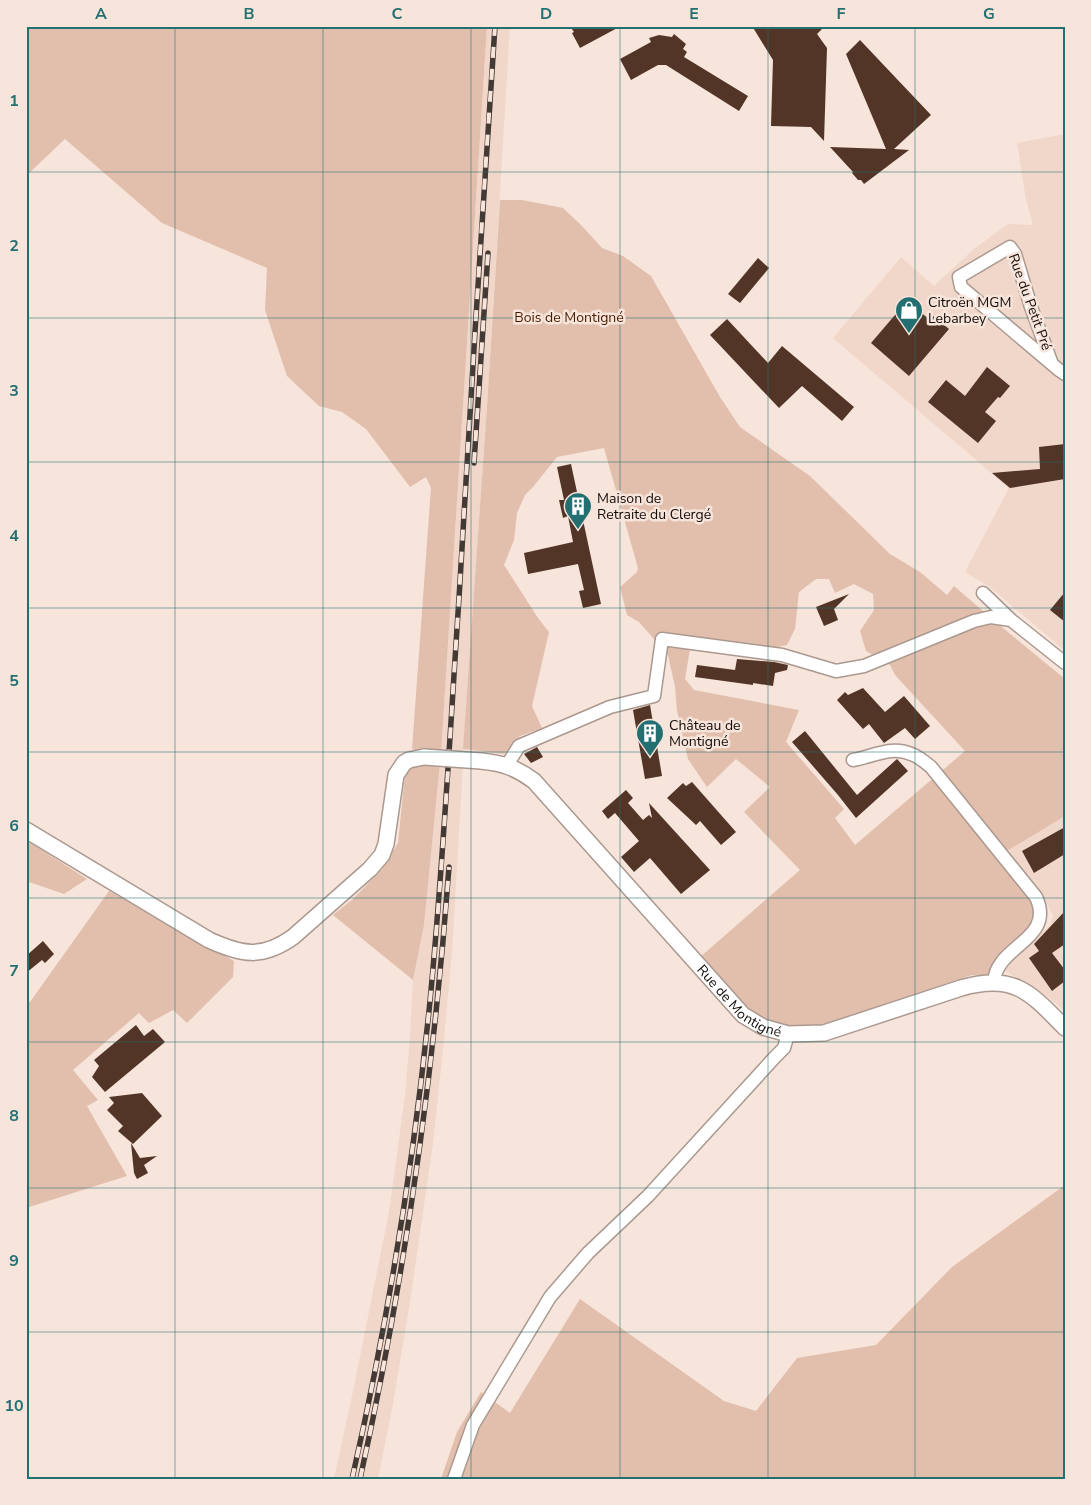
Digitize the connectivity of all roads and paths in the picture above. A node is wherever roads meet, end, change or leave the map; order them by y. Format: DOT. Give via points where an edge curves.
graph roads {
  1 [pos="1052,364"];
  2 [pos="1065,374"];
  3 [pos="983,594"];
  4 [pos="1012,620"];
  5 [pos="1065,663"];
  6 [pos="853,760"];
  7 [pos="507,765"];
  8 [pos="26,830"];
  9 [pos="994,982"];
  10 [pos="1065,1028"];
  11 [pos="788,1034"];
  12 [pos="454,1479"];
  1 -- 1 [label="street, Rue du Petit Pré" via="1015,254 1010,248 959,277 961,287"];
  1 -- 2 [label="street, Rue du Petit Pré"];
  3 -- 4 [label="street"];
  4 -- 5 [label="street"];
  4 -- 7 [label="street" via="991,617 974,621 864,666 836,671 782,654 662,639 654,696 610,707 519,746"];
  6 -- 9 [label="street" via="899,752 911,753 931,766 1036,897 1040,915 1036,928 1003,960"];
  7 -- 8 [label="street, Rue de Montigné, bridge" via="424,757 409,760 399,768 394,785 382,855 293,938 279,947 254,954 239,952 209,940"];
  7 -- 11 [label="street, Rue de Montigné" via="534,781 743,1015 764,1027"];
  9 -- 10 [label="street, Rue de Montigné" via="1023,990 1039,1001"];
  9 -- 11 [label="street, Rue de Montigné" via="962,988 824,1033"];
  11 -- 12 [label="street" via="784,1048 550,1297 473,1426"];
}
